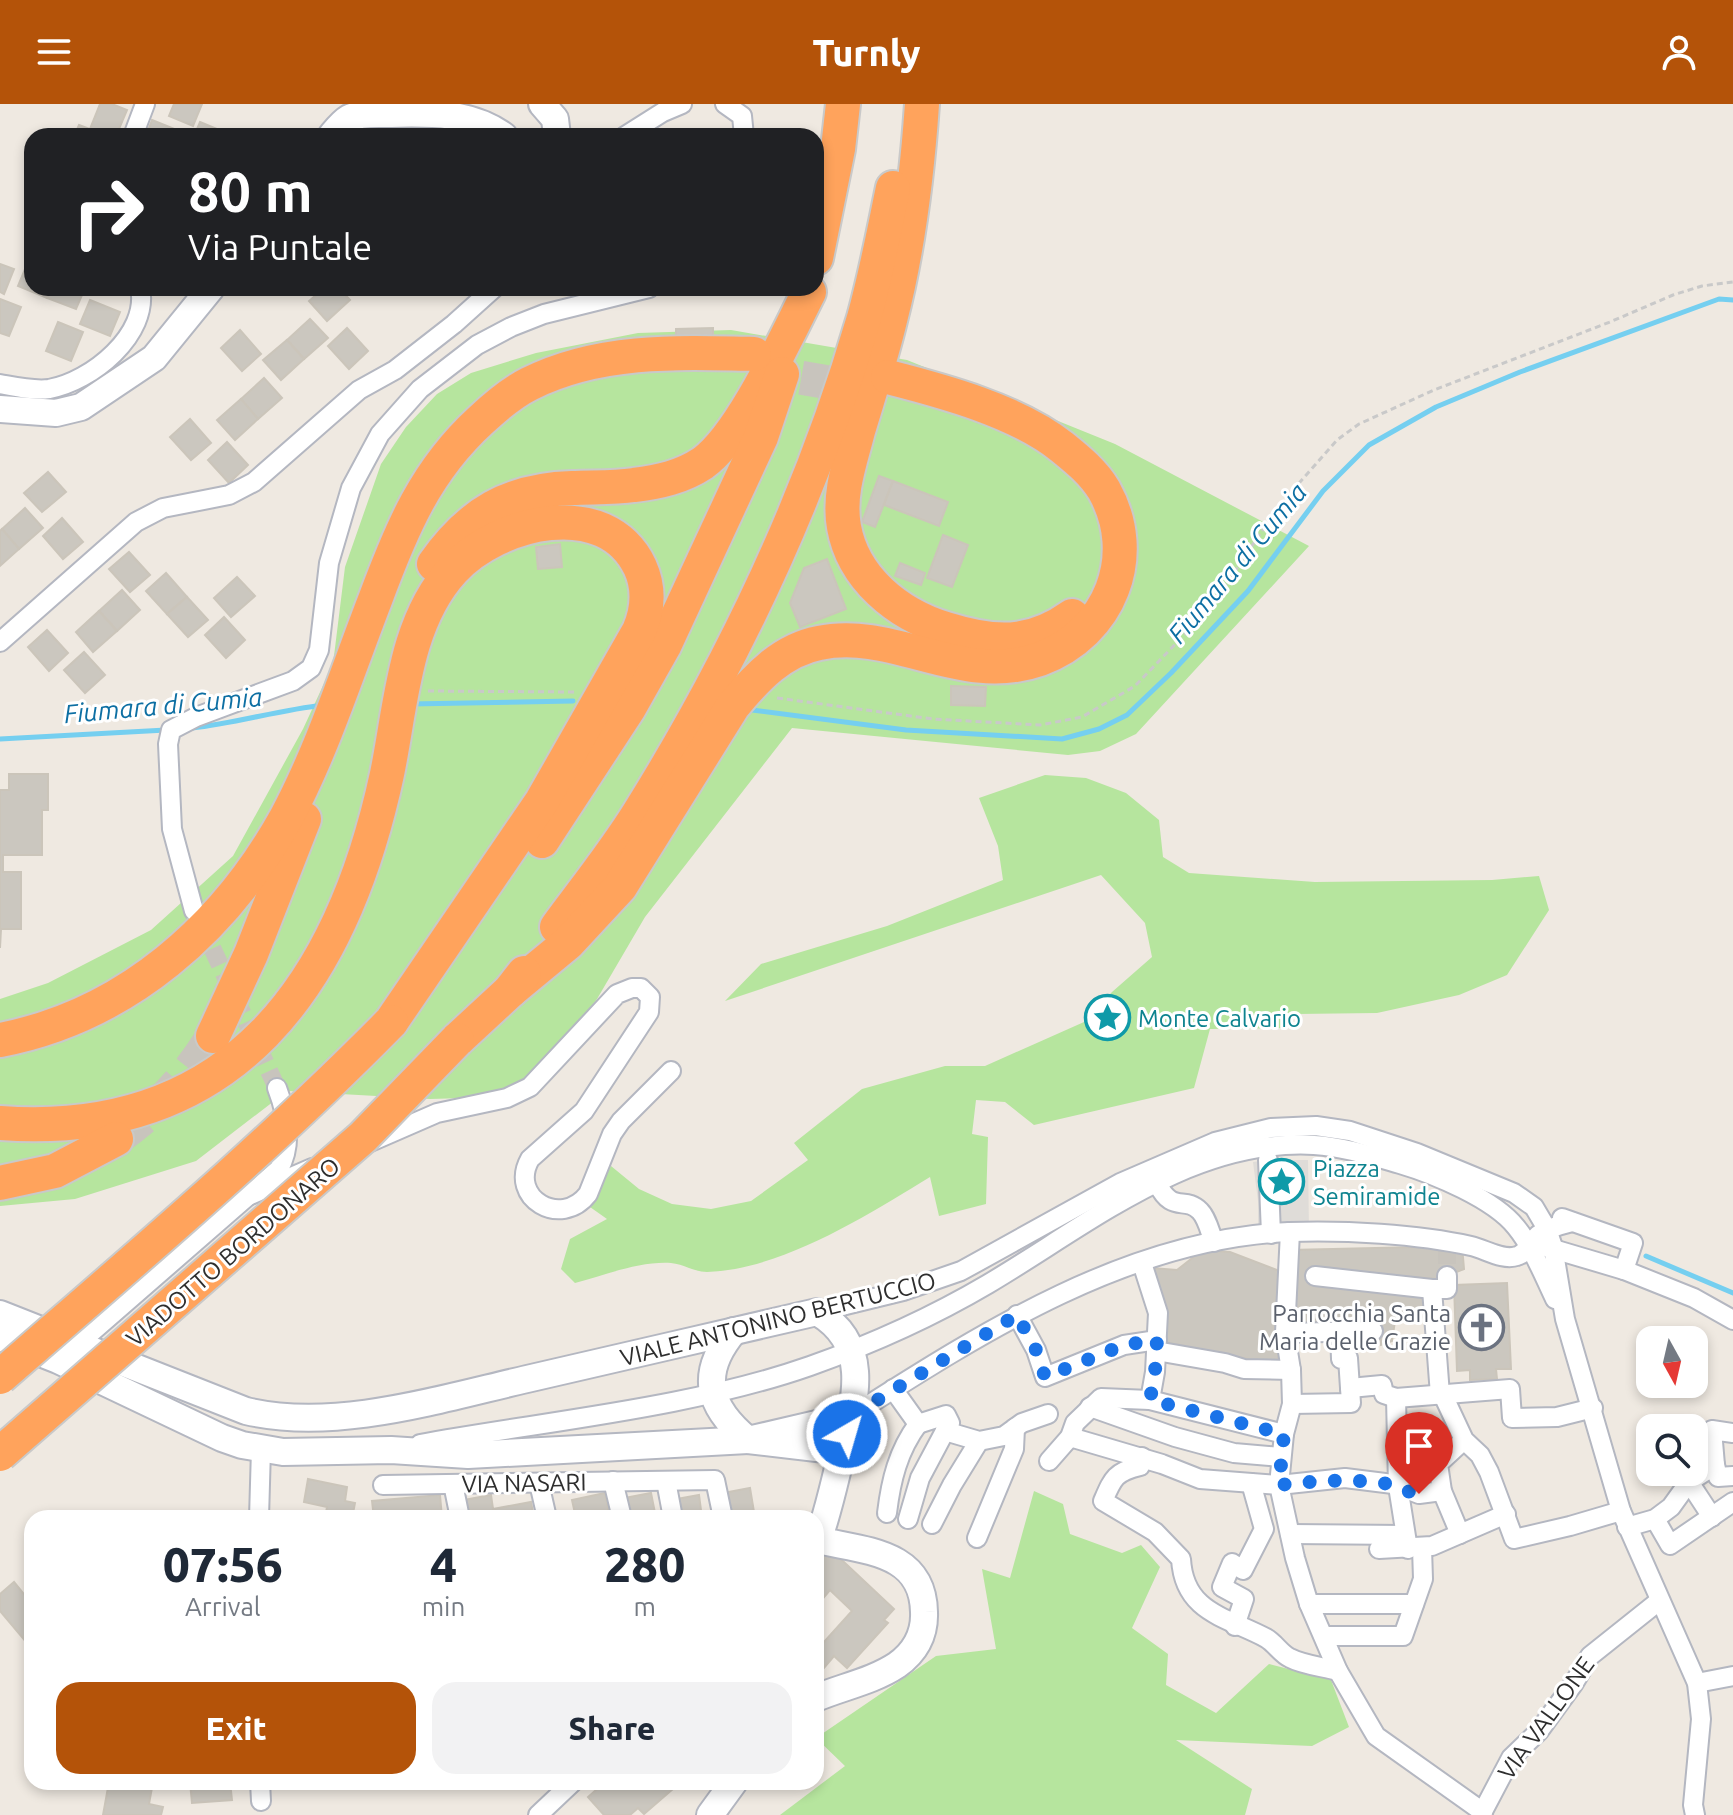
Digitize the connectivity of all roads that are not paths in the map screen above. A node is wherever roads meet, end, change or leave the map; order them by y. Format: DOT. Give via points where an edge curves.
graph roads {
  1 [pos="145,104"];
  2 [pos="542,104"];
  3 [pos="682,104"];
  4 [pos="725,104"];
  5 [pos="843,104"];
  6 [pos="904,104"];
  7 [pos="922,104"];
  8 [pos="136,128"];
  9 [pos="339,128"];
  10 [pos="491,128"];
  11 [pos="556,128"];
  12 [pos="638,128"];
  13 [pos="743,128"];
  14 [pos="824,218"];
  15 [pos="141,296"];
  16 [pos="204,296"];
  17 [pos="485,296"];
  18 [pos="617,296"];
  19 [pos="807,296"];
  20 [pos="808,296"];
  21 [pos="1,405"];
  22 [pos="0,642"];
  23 [pos="194,911"];
  24 [pos="510,991"];
  25 [pos="391,1022"];
  26 [pos="213,1036"];
  27 [pos="0,1040"];
  28 [pos="671,1071"];
  29 [pos="277,1088"];
  30 [pos="0,1110"];
  31 [pos="0,1123"];
  32 [pos="116,1139"];
  33 [pos="1268,1160"];
  34 [pos="0,1183"];
  35 [pos="1157,1183"];
  36 [pos="248,1196"];
  37 [pos="1534,1207"];
  38 [pos="1572,1222"];
  39 [pos="1290,1232"];
  40 [pos="1271,1234"];
  41 [pos="1550,1238"];
  42 [pos="1214,1242"];
  43 [pos="1529,1245"];
  44 [pos="1142,1263"];
  45 [pos="1624,1270"];
  46 [pos="1315,1276"];
  47 [pos="1447,1276"];
  48 [pos="1432,1289"];
  49 [pos="817,1312"];
  50 [pos="0,1314"];
  51 [pos="1017,1315"];
  52 [pos="1565,1319"];
  53 [pos="1733,1320"];
  54 [pos="734,1331"];
  55 [pos="1373,1331"];
  56 [pos="1285,1333"];
  57 [pos="1340,1333"];
  58 [pos="0,1337"];
  59 [pos="1156,1346"];
  60 [pos="851,1350"];
  61 [pos="68,1353"];
  62 [pos="1291,1370"];
  63 [pos="0,1377"];
  64 [pos="1350,1388"];
  65 [pos="893,1389"];
  66 [pos="712,1392"];
  67 [pos="1441,1395"];
  68 [pos="1396,1398"];
  69 [pos="1150,1400"];
  70 [pos="1292,1404"];
  71 [pos="1090,1407"];
  72 [pos="1593,1408"];
  73 [pos="1048,1414"];
  74 [pos="851,1416"];
  75 [pos="918,1424"];
  76 [pos="1015,1428"];
  77 [pos="945,1431"];
  78 [pos="1733,1433"];
  79 [pos="1284,1434"];
  80 [pos="1070,1437"];
  81 [pos="748,1440"];
  82 [pos="1464,1440"];
  83 [pos="979,1441"];
  84 [pos="261,1449"];
  85 [pos="391,1450"];
  86 [pos="842,1451"];
  87 [pos="0,1454"];
  88 [pos="1142,1457"];
  89 [pos="1280,1457"];
  90 [pos="1049,1461"];
  91 [pos="1722,1473"];
  92 [pos="613,1481"];
  93 [pos="666,1481"];
  94 [pos="539,1483"];
  95 [pos="1251,1483"];
  96 [pos="453,1484"];
  97 [pos="383,1485"];
  98 [pos="1279,1485"];
  99 [pos="1398,1486"];
  100 [pos="1686,1486"];
  101 [pos="1692,1486"];
  102 [pos="1442,1491"];
  103 [pos="1733,1494"];
  104 [pos="1733,1502"];
  105 [pos="259,1510"];
  106 [pos="458,1510"];
  107 [pos="545,1510"];
  108 [pos="620,1510"];
  109 [pos="671,1510"];
  110 [pos="721,1510"];
  111 [pos="887,1513"];
  112 [pos="1506,1514"];
  113 [pos="824,1516"];
  114 [pos="1712,1517"];
  115 [pos="908,1519"];
  116 [pos="1624,1519"];
  117 [pos="1655,1519"];
  118 [pos="932,1524"];
  119 [pos="1290,1534"];
  120 [pos="1460,1534"];
  121 [pos="977,1538"];
  122 [pos="824,1542"];
  123 [pos="1412,1544"];
  124 [pos="1379,1549"];
  125 [pos="1659,1601"];
  126 [pos="1309,1604"];
  127 [pos="1414,1604"];
  128 [pos="1235,1626"];
  129 [pos="1324,1636"];
  130 [pos="1338,1671"];
  131 [pos="1733,1676"];
  132 [pos="1697,1683"];
  133 [pos="824,1695"];
  134 [pos="565,1790"];
  135 [pos="728,1790"];
  136 [pos="1482,1814"];
  137 [pos="538,1815"];
  138 [pos="710,1815"];
  139 [pos="1695,1815"];
  1 -- 8 [label="street"];
  2 -- 11 [label="street"];
  3 -- 12 [label="street"];
  4 -- 13 [label="street" via="742,116"];
  5 -- 14 [label="highway"];
  6 -- 24 [label="highway" via="898,165 864,316 820,453 774,564 638,814"];
  7 -- 24 [label="highway" via="896,291 845,481 841,509 854,560 868,581 906,610 935,626 991,640 1034,636 1069,618 1083,608 1101,575 1103,517 1076,474 993,425 885,384 940,391 1054,440 1087,467 1103,489 1118,531 1117,576 1099,616 1064,647 1015,666 957,664 851,640 817,643 784,657 733,706 620,887 568,943"];
  9 -- 10 [label="street" via="348,118 403,113 451,115"];
  15 -- 21 [label="street" via="136,324 125,343 105,360 58,387 35,389"];
  16 -- 21 [label="street" via="154,358 81,407 56,413"];
  17 -- 22 [label="street" via="395,370 359,390 254,482 229,495 163,508 136,522"];
  18 -- 23 [label="street" via="544,314 496,334 420,389 380,434 351,488 335,537 319,650 311,668 293,681 171,730 172,829"];
  19 -- 30 [label="highway" via="729,436 704,462 674,479 648,484 517,497 481,513 438,558 403,635 360,834 340,890 301,967 248,1032 196,1072 127,1100 58,1110"];
  20 -- 25 [label="highway" via="761,437 697,578 629,708 528,862 456,953"];
  24 -- 87 [label="highway, VIADOTTO BORDONARO, bridge" via="353,1146"];
  25 -- 31 [label="highway" via="536,810 639,631 647,605 644,577 630,552 608,533 569,523 510,531 477,547 451,571 416,639 380,806 352,894 311,975 257,1042 214,1076 150,1107 61,1124"];
  25 -- 63 [label="highway, bridge" via="240,1169"];
  26 -- 27 [label="highway" via="251,954 407,546 457,460 510,411 571,380 619,369 750,361 618,357 567,368 503,400 437,467 406,522 298,793 240,888 195,940 144,980 80,1015"];
  28 -- 36 [label="street" via="621,1121 588,1194 565,1210 535,1202 526,1184 526,1167 584,1111 649,1012 650,997 641,988 617,994 542,1077 519,1094 437,1113"];
  29 -- 36 [label="street" via="287,1131 285,1158"];
  32 -- 34 [label="highway" via="55,1171"];
  33 -- 40 [label="street"];
  35 -- 42 [label="street" via="1170,1202 1203,1214"];
  35 -- 43 [label="street, VIALE ANTONINO BERTUCCIO" via="1256,1148 1346,1149 1413,1168 1486,1203 1515,1225"];
  35 -- 60 [label="street, VIALE ANTONINO BERTUCCIO" via="971,1294"];
  36 -- 61 [label="street"];
  37 -- 38 [label="street"];
  37 -- 41 [label="street, VIALE ANTONINO BERTUCCIO"];
  37 -- 49 [label="street, VIALE ANTONINO BERTUCCIO" via="1514,1193 1363,1135 1316,1126 1271,1128 1215,1142 1120,1183 961,1271"];
  38 -- 41 [label="street"];
  38 -- 45 [label="street" via="1633,1243"];
  39 -- 40 [label="street"];
  39 -- 43 [label="street" via="1378,1235 1490,1251 1505,1258 1523,1253"];
  39 -- 56 [label="street"];
  40 -- 42 [label="street"];
  41 -- 43 [label="street"];
  41 -- 45 [label="street"];
  41 -- 52 [label="street"];
  42 -- 44 [label="street"];
  43 -- 52 [label="street, VIALE ANTONINO BERTUCCIO"];
  44 -- 51 [label="street"];
  44 -- 59 [label="street" via="1158,1313"];
  45 -- 53 [label="street"];
  46 -- 48 [label="street"];
  47 -- 48 [label="street" via="1447,1289"];
  48 -- 67 [label="street"];
  49 -- 54 [label="street, VIALE ANTONINO BERTUCCIO"];
  49 -- 60 [label="street" via="831,1319"];
  50 -- 61 [label="street, VIALE ANTONINO BERTUCCIO"];
  51 -- 59 [label="street" via="1045,1377 1124,1345"];
  51 -- 65 [label="street"];
  52 -- 72 [label="street"];
  54 -- 61 [label="street, VIALE ANTONINO BERTUCCIO" via="467,1393 323,1417 246,1411"];
  54 -- 66 [label="street" via="715,1358"];
  55 -- 57 [label="street"];
  56 -- 57 [label="street"];
  56 -- 62 [label="street"];
  57 -- 64 [label="street"];
  58 -- 61 [label="street, VIALE ANTONINO BERTUCCIO"];
  59 -- 62 [label="street" via="1244,1369"];
  59 -- 69 [label="street"];
  60 -- 66 [label="street, VIALE ANTONINO BERTUCCIO"];
  60 -- 74 [label="street" via="856,1376"];
  61 -- 84 [label="street, VIALE ANTONINO BERTUCCIO" via="222,1438"];
  62 -- 70 [label="street"];
  64 -- 68 [label="street" via="1382,1385 1384,1394"];
  64 -- 70 [label="street" via="1351,1403"];
  65 -- 74 [label="street"];
  65 -- 75 [label="street"];
  66 -- 81 [label="street" via="727,1419"];
  66 -- 85 [label="street, VIALE ANTONINO BERTUCCIO"];
  67 -- 68 [label="street"];
  67 -- 72 [label="street" via="1510,1389 1512,1418 1557,1417"];
  67 -- 82 [label="street"];
  68 -- 99 [label="street"];
  69 -- 71 [label="street" via="1101,1398"];
  69 -- 79 [label="street"];
  70 -- 79 [label="street"];
  71 -- 80 [label="street"];
  71 -- 89 [label="street" via="1234,1453"];
  72 -- 116 [label="street"];
  73 -- 76 [label="street"];
  74 -- 81 [label="street"];
  74 -- 86 [label="street"];
  75 -- 77 [label="street" via="946,1415 950,1423"];
  75 -- 111 [label="street" via="903,1444"];
  76 -- 83 [label="street"];
  76 -- 121 [label="street" via="1014,1449"];
  77 -- 83 [label="street"];
  77 -- 115 [label="street" via="920,1478"];
  78 -- 91 [label="street" via="1712,1430"];
  79 -- 89 [label="street"];
  80 -- 88 [label="street"];
  80 -- 90 [label="street"];
  81 -- 85 [label="street" via="468,1455"];
  81 -- 86 [label="street"];
  82 -- 102 [label="street" via="1438,1464"];
  82 -- 112 [label="street" via="1480,1455"];
  83 -- 118 [label="street"];
  84 -- 85 [label="street, VIALE ANTONINO BERTUCCIO"];
  84 -- 105 [label="street"];
  86 -- 113 [label="street"];
  88 -- 95 [label="street" via="1200,1479"];
  88 -- 128 [label="street" via="1140,1466 1114,1477 1103,1501 1155,1532 1181,1559 1182,1580 1205,1609"];
  89 -- 98 [label="street"];
  91 -- 103 [label="street"];
  92 -- 93 [label="street, VIA NASARI"];
  92 -- 94 [label="street, VIA NASARI"];
  92 -- 108 [label="street"];
  93 -- 109 [label="street"];
  93 -- 110 [label="street, VIA NASARI" via="715,1480"];
  94 -- 96 [label="street, VIA NASARI"];
  94 -- 107 [label="street"];
  95 -- 98 [label="street"];
  95 -- 128 [label="street" via="1264,1529 1243,1570 1232,1563 1222,1587 1244,1599"];
  96 -- 97 [label="street, VIA NASARI"];
  96 -- 106 [label="street"];
  98 -- 99 [label="street" via="1345,1478"];
  98 -- 119 [label="street"];
  99 -- 102 [label="street" via="1410,1493"];
  99 -- 123 [label="street"];
  100 -- 117 [label="street"];
  101 -- 114 [label="street"];
  102 -- 120 [label="street"];
  104 -- 114 [label="street"];
  112 -- 116 [label="street" via="1514,1539"];
  112 -- 120 [label="street"];
  114 -- 117 [label="street" via="1670,1545"];
  116 -- 117 [label="street"];
  116 -- 125 [label="street"];
  119 -- 123 [label="street"];
  119 -- 126 [label="street"];
  120 -- 123 [label="street"];
  122 -- 133 [label="street" via="898,1562 922,1591 925,1621 917,1645 898,1664"];
  123 -- 124 [label="street"];
  123 -- 127 [label="street" via="1423,1579"];
  125 -- 132 [label="street"];
  125 -- 136 [label="street, VIA VALLONE" via="1590,1656 1539,1731 1511,1758"];
  126 -- 127 [label="street"];
  126 -- 129 [label="street"];
  127 -- 129 [label="street" via="1403,1636"];
  128 -- 130 [label="street" via="1280,1647 1288,1658"];
  129 -- 130 [label="street"];
  130 -- 136 [label="street" via="1376,1736"];
  131 -- 132 [label="street"];
  132 -- 139 [label="street" via="1701,1719"];
  134 -- 137 [label="street"];
  135 -- 138 [label="street"];
}
